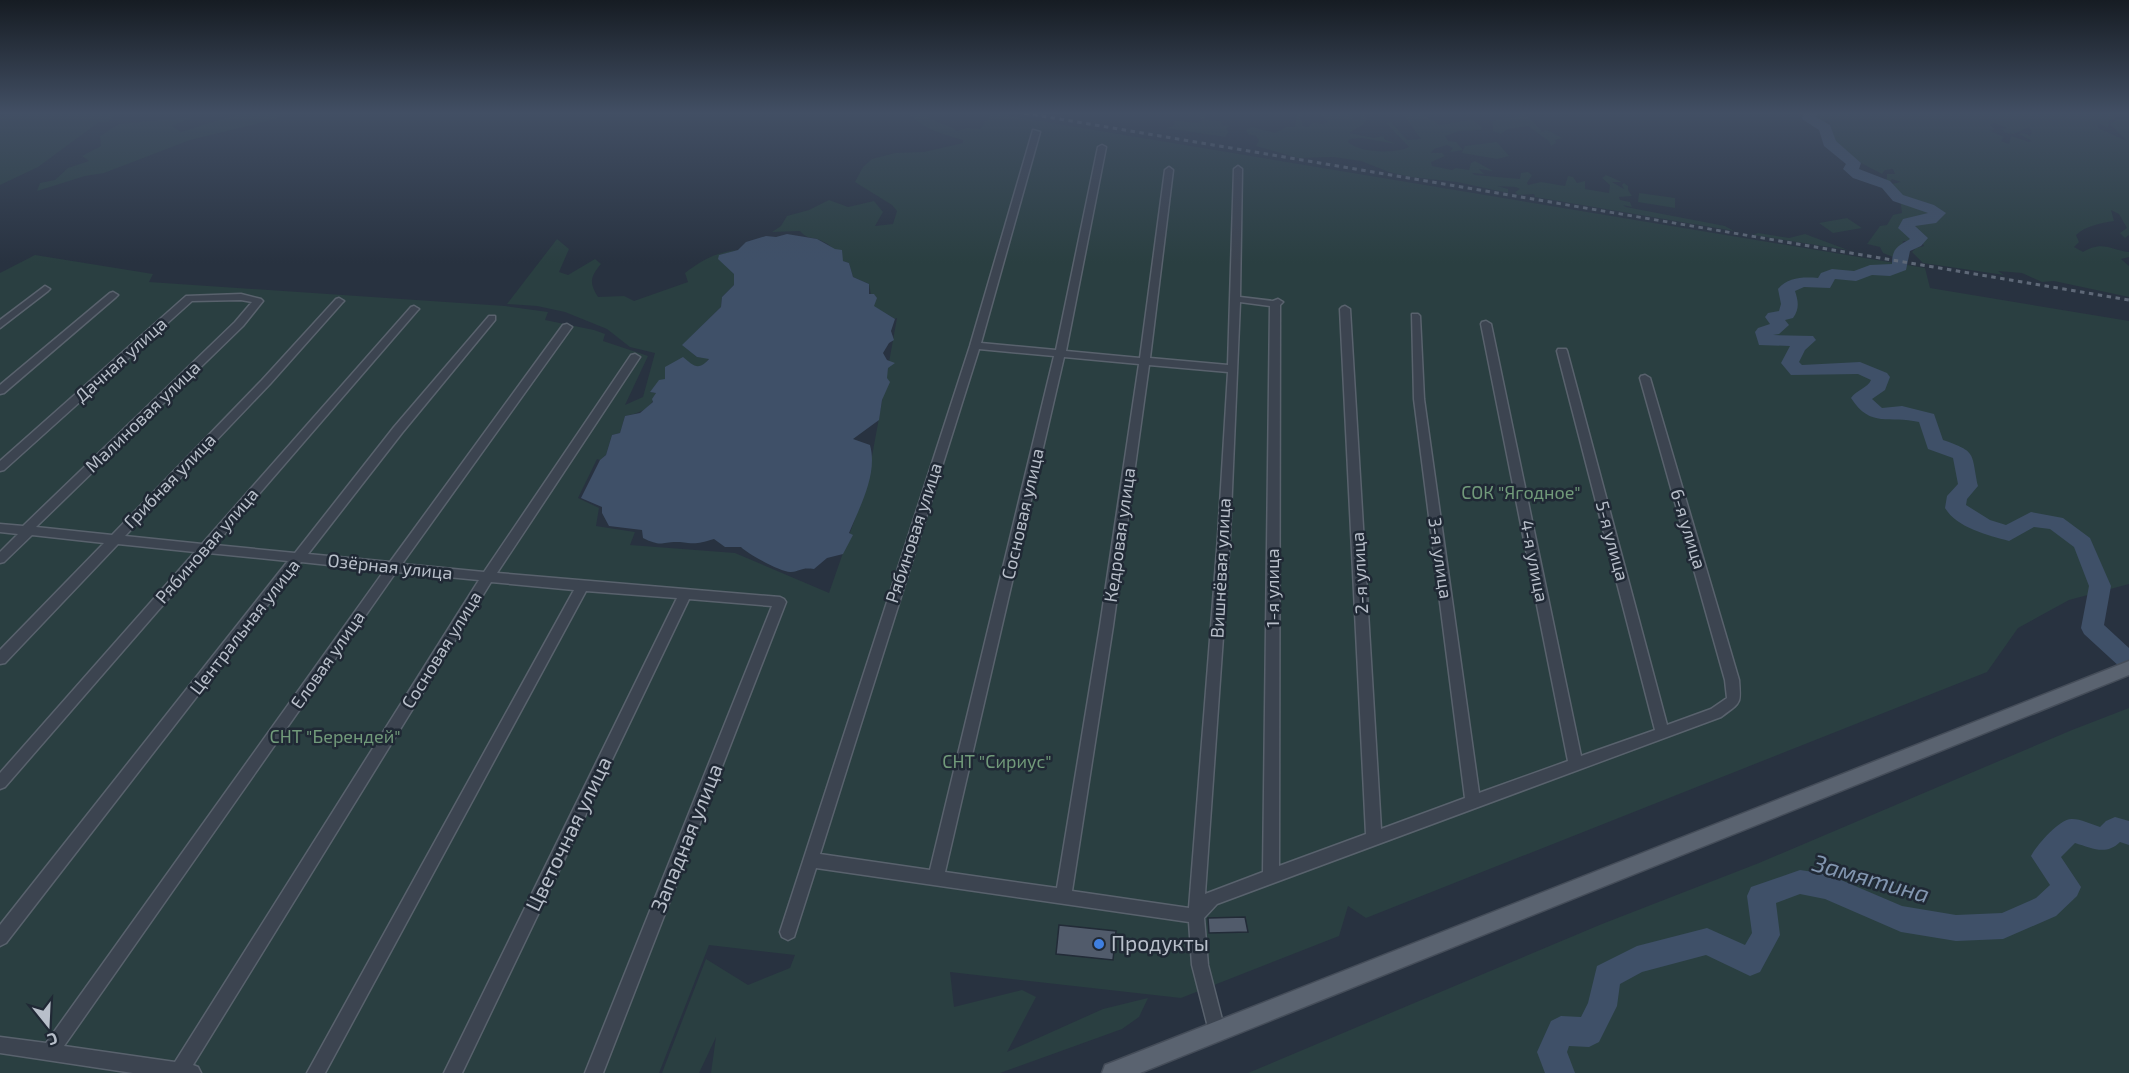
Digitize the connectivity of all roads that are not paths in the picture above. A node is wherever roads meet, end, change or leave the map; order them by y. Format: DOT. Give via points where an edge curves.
graph roads {
  1 [pos="1027,163"];
  2 [pos="1099,163"];
  3 [pos="1238,169"];
  4 [pos="1169,170"];
  5 [pos="45,290"];
  6 [pos="113,295"];
  7 [pos="1235,299"];
  8 [pos="258,301"];
  9 [pos="339,301"];
  10 [pos="414,309"];
  11 [pos="1345,309"];
  12 [pos="1414,316"];
  13 [pos="492,318"];
  14 [pos="1486,324"];
  15 [pos="0,325"];
  16 [pos="567,327"];
  17 [pos="975,346"];
  18 [pos="1562,351"];
  19 [pos="1060,354"];
  20 [pos="635,357"];
  21 [pos="1146,362"];
  22 [pos="1233,369"];
  23 [pos="1645,378"];
  24 [pos="0,391"];
  25 [pos="0,467"];
  26 [pos="0,528"];
  27 [pos="27,531"];
  28 [pos="114,539"];
  29 [pos="204,548"];
  30 [pos="299,557"];
  31 [pos="0,559"];
  32 [pos="394,567"];
  33 [pos="488,576"];
  34 [pos="582,586"];
  35 [pos="685,594"];
  36 [pos="780,603"];
  37 [pos="0,659"];
  38 [pos="2126,669"];
  39 [pos="1662,731"];
  40 [pos="1575,763"];
  41 [pos="0,783"];
  42 [pos="1473,800"];
  43 [pos="1374,837"];
  44 [pos="812,860"];
  45 [pos="1271,876"];
  46 [pos="936,879"];
  47 [pos="1063,898"];
  48 [pos="1196,916"];
  49 [pos="788,932"];
  50 [pos="0,938"];
  51 [pos="1217,1031"];
  52 [pos="0,1045"];
  53 [pos="49,1053"];
  54 [pos="186,1072"];
  55 [pos="316,1073"];
  56 [pos="453,1073"];
  57 [pos="594,1073"];
  58 [pos="1113,1073"];
  1 -- 17 [label="street, Рябиновая улица"];
  2 -- 19 [label="street, Сосновая улица"];
  3 -- 7 [label="street, Вишнёвая улица"];
  4 -- 21 [label="street, Кедровая улица"];
  5 -- 15 [label="street"];
  6 -- 24 [label="street"];
  7 -- 22 [label="street, Вишнёвая улица"];
  7 -- 45 [label="street, 1-я улица" via="1276,303"];
  8 -- 25 [label="street, Дачная улица" via="241,297 189,298"];
  8 -- 27 [label="street, Малиновая улица"];
  9 -- 28 [label="street, Грибная улица"];
  10 -- 29 [label="street, Рябиновая улица"];
  11 -- 43 [label="street, 2-я улица"];
  12 -- 42 [label="street, 3-я улица" via="1419,399"];
  13 -- 30 [label="street, Центральная улица"];
  14 -- 40 [label="street, 4-я улица"];
  16 -- 32 [label="street, Еловая улица"];
  17 -- 19 [label="street"];
  17 -- 44 [label="street, Рябиновая улица"];
  18 -- 39 [label="street, 5-я улица"];
  19 -- 21 [label="street"];
  19 -- 46 [label="street, Сосновая улица"];
  20 -- 33 [label="street, Сосновая улица"];
  21 -- 22 [label="street"];
  21 -- 47 [label="street, Кедровая улица"];
  22 -- 48 [label="street, Вишнёвая улица"];
  23 -- 39 [label="street, 6-я улица" via="1732,680 1734,699 1716,713"];
  26 -- 27 [label="street, Озёрная улица"];
  27 -- 28 [label="street, Озёрная улица"];
  27 -- 31 [label="street, Малиновая улица"];
  28 -- 29 [label="street, Озёрная улица"];
  28 -- 37 [label="street, Грибная улица"];
  29 -- 30 [label="street, Озёрная улица"];
  29 -- 41 [label="street, Рябиновая улица"];
  30 -- 32 [label="street, Озёрная улица"];
  30 -- 50 [label="street, Центральная улица"];
  32 -- 33 [label="street, Озёрная улица"];
  32 -- 53 [label="street, Еловая улица"];
  33 -- 34 [label="street, Озёрная улица"];
  33 -- 54 [label="street, Сосновая улица"];
  34 -- 35 [label="street, Озёрная улица"];
  34 -- 55 [label="street"];
  35 -- 36 [label="street, Озёрная улица"];
  35 -- 56 [label="street, Цветочная улица"];
  36 -- 57 [label="street, Западная улица"];
  38 -- 51 [label="main road"];
  39 -- 40 [label="street"];
  40 -- 42 [label="street"];
  42 -- 43 [label="street"];
  43 -- 45 [label="street"];
  44 -- 46 [label="street"];
  44 -- 49 [label="street, Рябиновая улица"];
  45 -- 48 [label="street" via="1211,899"];
  46 -- 47 [label="street"];
  47 -- 48 [label="street"];
  48 -- 51 [label="street, Вишнёвая улица" via="1200,965"];
  51 -- 58 [label="main road"];
  52 -- 53 [label="street"];
  53 -- 54 [label="street"];
}
